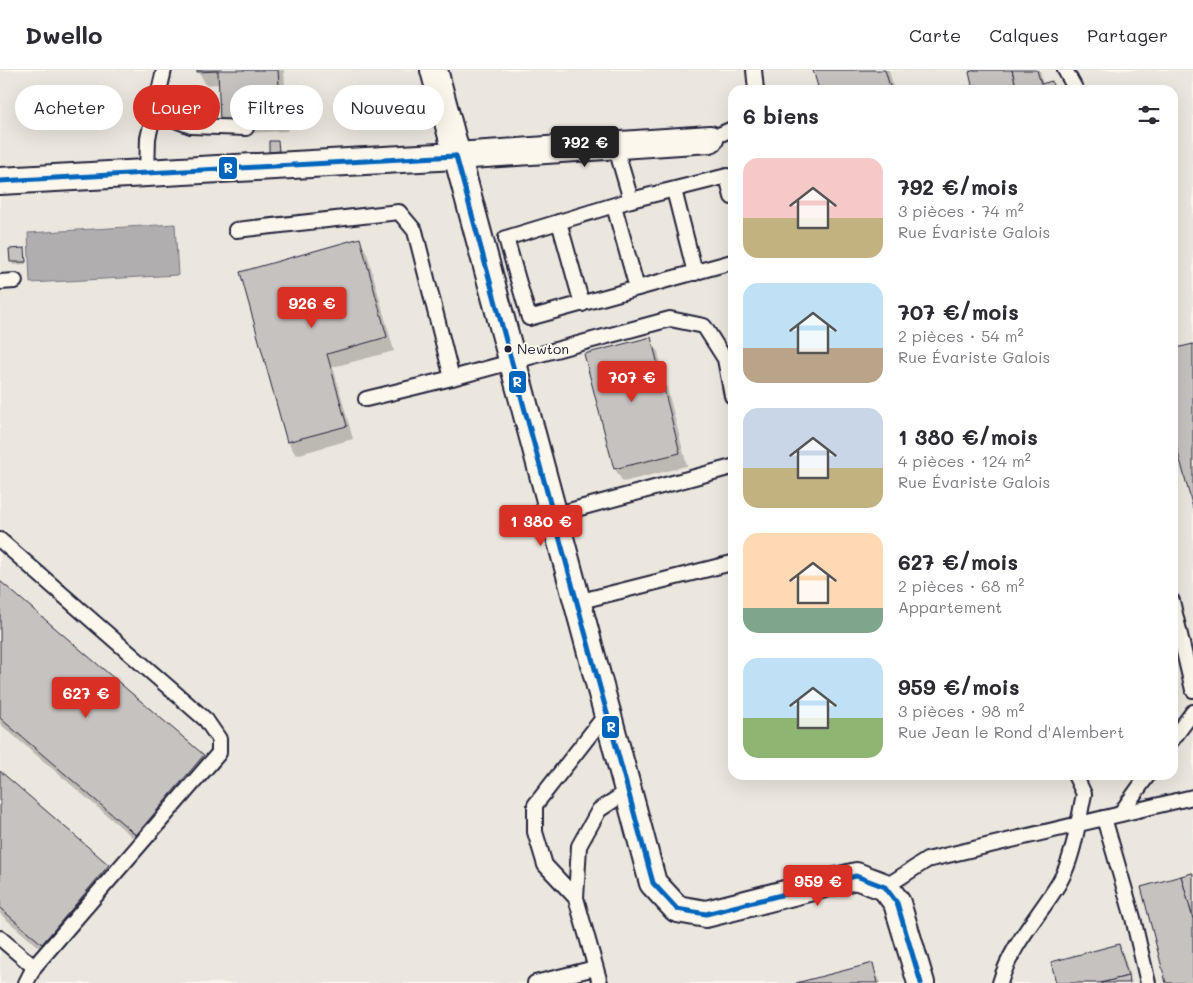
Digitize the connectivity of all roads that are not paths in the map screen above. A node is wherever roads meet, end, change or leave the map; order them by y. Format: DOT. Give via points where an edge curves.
graph roads {
  1 [pos="164,70"];
  2 [pos="434,70"];
  3 [pos="754,70"];
  4 [pos="1065,70"];
  5 [pos="160,85"];
  6 [pos="756,85"];
  7 [pos="1073,85"];
  8 [pos="150,130"];
  9 [pos="721,134"];
  10 [pos="615,146"];
  11 [pos="456,156"];
  12 [pos="147,173"];
  13 [pos="728,180"];
  14 [pos="0,181"];
  15 [pos="674,190"];
  16 [pos="631,200"];
  17 [pos="614,206"];
  18 [pos="559,222"];
  19 [pos="236,230"];
  20 [pos="728,263"];
  21 [pos="695,272"];
  22 [pos="15,281"];
  23 [pos="0,282"];
  24 [pos="637,288"];
  25 [pos="582,304"];
  26 [pos="511,362"];
  27 [pos="728,375"];
  28 [pos="452,378"];
  29 [pos="366,399"];
  30 [pos="728,468"];
  31 [pos="554,515"];
  32 [pos="0,540"];
  33 [pos="728,564"];
  34 [pos="577,602"];
  35 [pos="1178,623"];
  36 [pos="1191,670"];
  37 [pos="1193,690"];
  38 [pos="1193,712"];
  39 [pos="607,713"];
  40 [pos="1178,732"];
  41 [pos="1077,780"];
  42 [pos="1144,780"];
  43 [pos="628,791"];
  44 [pos="1193,797"];
  45 [pos="1120,814"];
  46 [pos="1104,818"];
  47 [pos="1078,824"];
  48 [pos="885,887"];
  49 [pos="576,898"];
  50 [pos="0,938"];
  51 [pos="34,967"];
  52 [pos="596,968"];
  53 [pos="26,983"];
  54 [pos="535,983"];
  55 [pos="600,983"];
  56 [pos="921,983"];
  57 [pos="1000,983"];
  58 [pos="1148,983"];
  1 -- 5 [label="lane"];
  2 -- 11 [label="street"];
  3 -- 6 [label="lane"];
  4 -- 7 [label="lane"];
  8 -- 12 [label="lane"];
  9 -- 10 [label="street"];
  10 -- 11 [label="street"];
  10 -- 16 [label="lane"];
  11 -- 12 [label="street"];
  11 -- 26 [label="street"];
  12 -- 14 [label="street"];
  13 -- 15 [label="lane" via="727,176"];
  15 -- 16 [label="lane"];
  15 -- 21 [label="lane"];
  16 -- 17 [label="lane"];
  17 -- 18 [label="lane"];
  17 -- 24 [label="lane"];
  18 -- 25 [label="lane"];
  18 -- 25 [label="lane" via="506,238 511,256 529,318"];
  19 -- 28 [label="lane" via="399,212 415,231"];
  20 -- 21 [label="lane"];
  21 -- 24 [label="lane"];
  22 -- 23 [label="lane"];
  24 -- 25 [label="lane"];
  26 -- 27 [label="lane" via="670,319 704,326 725,359"];
  26 -- 28 [label="lane"];
  26 -- 31 [label="street"];
  28 -- 29 [label="lane"];
  30 -- 31 [label="lane"];
  31 -- 34 [label="street"];
  32 -- 51 [label="lane" via="206,720 219,738 219,753"];
  33 -- 34 [label="lane"];
  34 -- 39 [label="street"];
  35 -- 36 [label="lane"];
  36 -- 37 [label="lane"];
  38 -- 40 [label="lane"];
  39 -- 43 [label="street"];
  39 -- 49 [label="lane" via="535,806 535,832 545,865"];
  41 -- 47 [label="lane" via="1084,794"];
  42 -- 45 [label="lane"];
  43 -- 48 [label="street" via="653,884 677,909 706,914 856,876"];
  43 -- 49 [label="lane" via="599,810 579,846"];
  44 -- 45 [label="lane"];
  45 -- 46 [label="lane"];
  46 -- 47 [label="lane"];
  46 -- 58 [label="lane"];
  47 -- 48 [label="lane" via="927,860"];
  47 -- 57 [label="lane" via="1060,882 1011,955"];
  48 -- 56 [label="street" via="897,903"];
  49 -- 52 [label="lane"];
  50 -- 51 [label="lane"];
  51 -- 53 [label="lane"];
  52 -- 54 [label="lane"];
  52 -- 55 [label="lane"];
}
